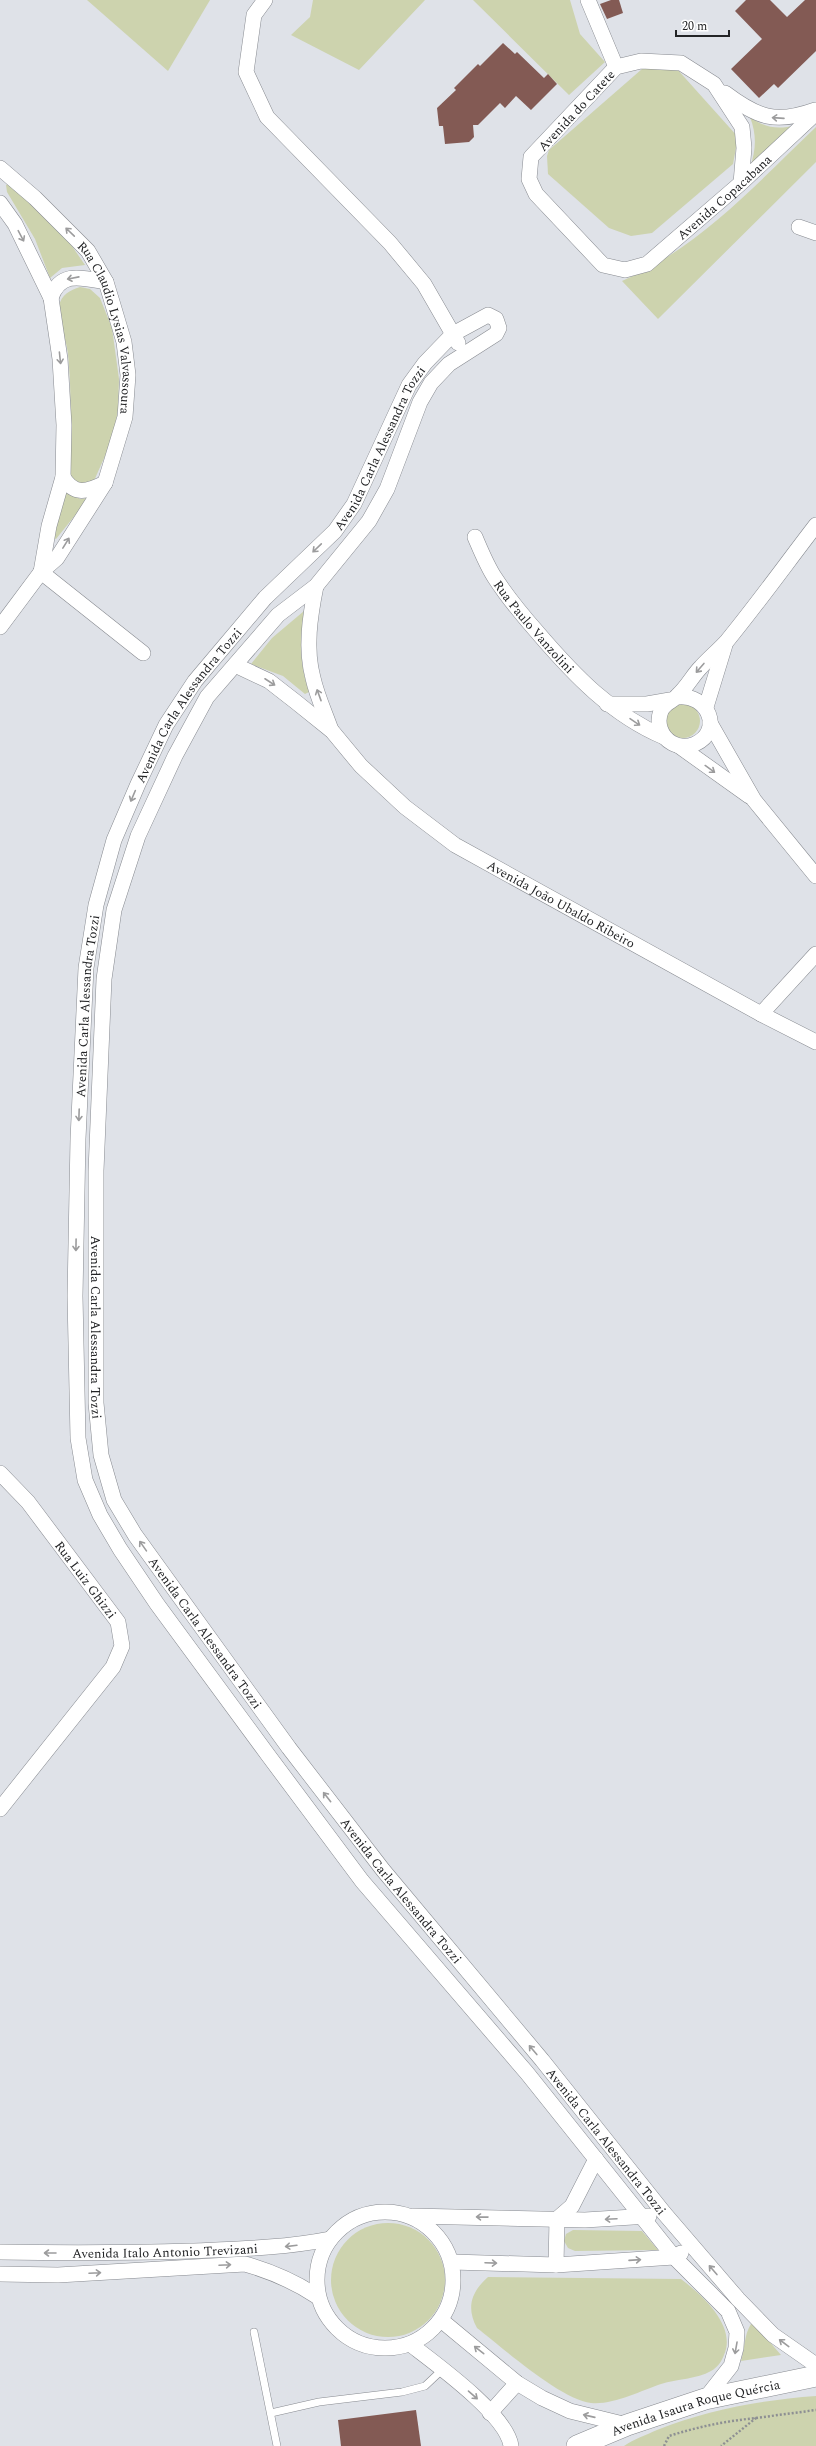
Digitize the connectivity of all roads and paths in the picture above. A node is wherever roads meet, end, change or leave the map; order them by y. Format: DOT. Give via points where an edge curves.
graph roads {
  1 [pos="265,0"];
  2 [pos="588,0"];
  3 [pos="616,68"];
  4 [pos="714,84"];
  5 [pos="816,110"];
  6 [pos="816,113"];
  7 [pos="0,168"];
  8 [pos="742,183"];
  9 [pos="0,203"];
  10 [pos="799,227"];
  11 [pos="816,233"];
  12 [pos="625,270"];
  13 [pos="106,282"];
  14 [pos="51,298"];
  15 [pos="453,334"];
  16 [pos="464,353"];
  17 [pos="63,477"];
  18 [pos="105,483"];
  19 [pos="816,525"];
  20 [pos="475,537"];
  21 [pos="41,572"];
  22 [pos="316,586"];
  23 [pos="0,627"];
  24 [pos="726,642"];
  25 [pos="142,653"];
  26 [pos="235,665"];
  27 [pos="674,698"];
  28 [pos="607,704"];
  29 [pos="706,707"];
  30 [pos="710,723"];
  31 [pos="332,731"];
  32 [pos="664,737"];
  33 [pos="679,746"];
  34 [pos="754,800"];
  35 [pos="816,876"];
  36 [pos="816,954"];
  37 [pos="761,1014"];
  38 [pos="816,1042"];
  39 [pos="0,1473"];
  40 [pos="0,1809"];
  41 [pos="596,2159"];
  42 [pos="664,2213"];
  43 [pos="411,2216"];
  44 [pos="642,2217"];
  45 [pos="557,2218"];
  46 [pos="330,2239"];
  47 [pos="693,2247"];
  48 [pos="0,2252"];
  49 [pos="674,2257"];
  50 [pos="452,2262"];
  51 [pos="556,2265"];
  52 [pos="0,2274"];
  53 [pos="318,2297"];
  54 [pos="441,2320"];
  55 [pos="254,2332"];
  56 [pos="410,2344"];
  57 [pos="816,2365"];
  58 [pos="443,2369"];
  59 [pos="816,2376"];
  60 [pos="517,2383"];
  61 [pos="705,2399"];
  62 [pos="816,2410"];
  63 [pos="271,2413"];
  64 [pos="490,2414"];
  65 [pos="756,2418"];
  66 [pos="627,2425"];
  67 [pos="277,2446"];
  68 [pos="511,2446"];
  69 [pos="577,2446"];
  70 [pos="610,2446"];
  71 [pos="664,2446"];
  72 [pos="720,2446"];
  1 -- 15 [label="street" via="254,15 246,72 267,116 424,284"];
  2 -- 3 [label="street"];
  3 -- 4 [label="street, Avenida do Catete" via="641,61 682,63"];
  3 -- 12 [label="street, Avenida do Catete" via="531,157 529,179 536,194 603,265"];
  5 -- 4 [label="street, one-way" via="780,119 758,115"];
  4 -- 8 [label="street, Avenida do Catete" via="742,127"];
  6 -- 8 [label="street, Avenida Copacabana"];
  13 -- 7 [label="street, Rua Claudio Lysias Valvassoura, one-way" via="81,242"];
  8 -- 12 [label="street, Avenida Copacabana" via="646,264"];
  9 -- 14 [label="street, Rua Claudio Lysias Valvassoura, one-way" via="15,224"];
  10 -- 11 [label="street"];
  13 -- 14 [label="street, one-way" via="78,277 71,279 54,287"];
  13 -- 18 [label="street, Rua Claudio Lysias Valvassoura" via="124,342 128,375 125,417"];
  14 -- 17 [label="street, Rua Claudio Lysias Valvassoura, one-way" via="60,359 64,425"];
  15 -- 16 [label="street"];
  15 -- 16 [label="street, Avenida Carla Alessandra Tozzi" via="488,315 496,319 499,328 496,334"];
  15 -- 41 [label="street, Avenida Carla Alessandra Tozzi, one-way" via="425,363 409,385 354,504 335,531 265,598 195,681 166,725 114,840 96,905 86,968 78,1139 75,1296 78,1438 85,1480 100,1515 157,1604 362,1881 527,2073"];
  16 -- 22 [label="street, Avenida Carla Alessandra Tozzi" via="431,383 420,402 387,489 369,521"];
  17 -- 18 [label="street" via="69,487 75,490 85,490"];
  17 -- 21 [label="street, Rua Claudio Lysias Valvassoura" via="49,526"];
  21 -- 18 [label="street, Rua Claudio Lysias Valvassoura, one-way" via="57,558"];
  19 -- 24 [label="street"];
  20 -- 28 [label="street, Rua Paulo Vanzolini" via="494,578 515,606 568,668"];
  21 -- 23 [label="street, Rua Claudio Lysias Valvassoura"];
  21 -- 25 [label="street"];
  22 -- 26 [label="street, Avenida Carla Alessandra Tozzi" via="278,615"];
  31 -- 22 [label="street, Avenida João Ubaldo Ribeiro, one-way" via="312,677 310,619"];
  24 -- 27 [label="street, one-way"];
  24 -- 29 [label="street"];
  26 -- 31 [label="street, Avenida João Ubaldo Ribeiro, one-way" via="269,681"];
  42 -- 26 [label="street, Avenida Carla Alessandra Tozzi, one-way" via="542,2060 383,1870 289,1748 135,1535 114,1500 101,1455 96,1403 96,1170 104,979 114,910 138,836 175,756 207,697"];
  27 -- 28 [label="street" via="647,704"];
  27 -- 29 [label="street" via="694,697"];
  27 -- 32 [label="street" via="664,706 659,722"];
  28 -- 32 [label="street, Rua Paulo Vanzolini, one-way" via="642,727"];
  29 -- 30 [label="street"];
  30 -- 33 [label="street" via="705,735 696,744"];
  30 -- 34 [label="street"];
  31 -- 37 [label="street, Avenida João Ubaldo Ribeiro" via="361,766 383,787 455,845"];
  32 -- 33 [label="street"];
  33 -- 34 [label="street, one-way"];
  34 -- 35 [label="street"];
  36 -- 37 [label="street"];
  37 -- 38 [label="street, Avenida João Ubaldo Ribeiro"];
  39 -- 40 [label="street, Rua Luiz Ghizzi" via="28,1502 118,1622 122,1646 113,1667"];
  41 -- 44 [label="street, Avenida Carla Alessandra Tozzi"];
  41 -- 45 [label="street" via="572,2206"];
  42 -- 44 [label="street"];
  42 -- 47 [label="street, Avenida Carla Alessandra Tozzi"];
  45 -- 43 [label="street, one-way"];
  43 -- 46 [label="street" via="388,2211 366,2214 346,2223"];
  43 -- 50 [label="street" via="430,2228 444,2245"];
  44 -- 45 [label="street, one-way" via="584,2220"];
  44 -- 49 [label="street, Avenida Carla Alessandra Tozzi"];
  45 -- 51 [label="street"];
  46 -- 48 [label="street, Avenida Italo Antonio Trevizani, one-way" via="292,2246 246,2249"];
  46 -- 53 [label="street" via="317,2267"];
  47 -- 49 [label="street"];
  57 -- 47 [label="street, Avenida Carla Alessandra Tozzi, one-way" via="773,2335"];
  51 -- 49 [label="street, one-way"];
  49 -- 61 [label="street, Avenida Carla Alessandra Tozzi, one-way" via="728,2311 737,2332 731,2366"];
  50 -- 51 [label="street, one-way"];
  50 -- 54 [label="street" via="454,2285 450,2303"];
  52 -- 53 [label="street, one-way" via="58,2276 245,2264 284,2277"];
  53 -- 56 [label="street" via="328,2318 343,2335 364,2346 387,2349"];
  54 -- 56 [label="street" via="427,2334"];
  60 -- 54 [label="street, one-way"];
  55 -- 63 [label="lane"];
  56 -- 58 [label="street"];
  58 -- 63 [label="lane" via="425,2386 402,2392 319,2402"];
  58 -- 64 [label="street, one-way" via="484,2405"];
  59 -- 61 [label="main road, Avenida Isaura Roque Quércia"];
  60 -- 64 [label="street"];
  66 -- 60 [label="street, one-way" via="570,2411"];
  61 -- 66 [label="main road, Avenida Isaura Roque Quércia"];
  62 -- 65 [label="path"];
  63 -- 67 [label="lane"];
  64 -- 68 [label="street" via="510,2437"];
  65 -- 71 [label="path" via="687,2430 669,2436"];
  65 -- 72 [label="path"];
  66 -- 69 [label="main road, Avenida Isaura Roque Quércia"];
  66 -- 70 [label="main road"];
}
